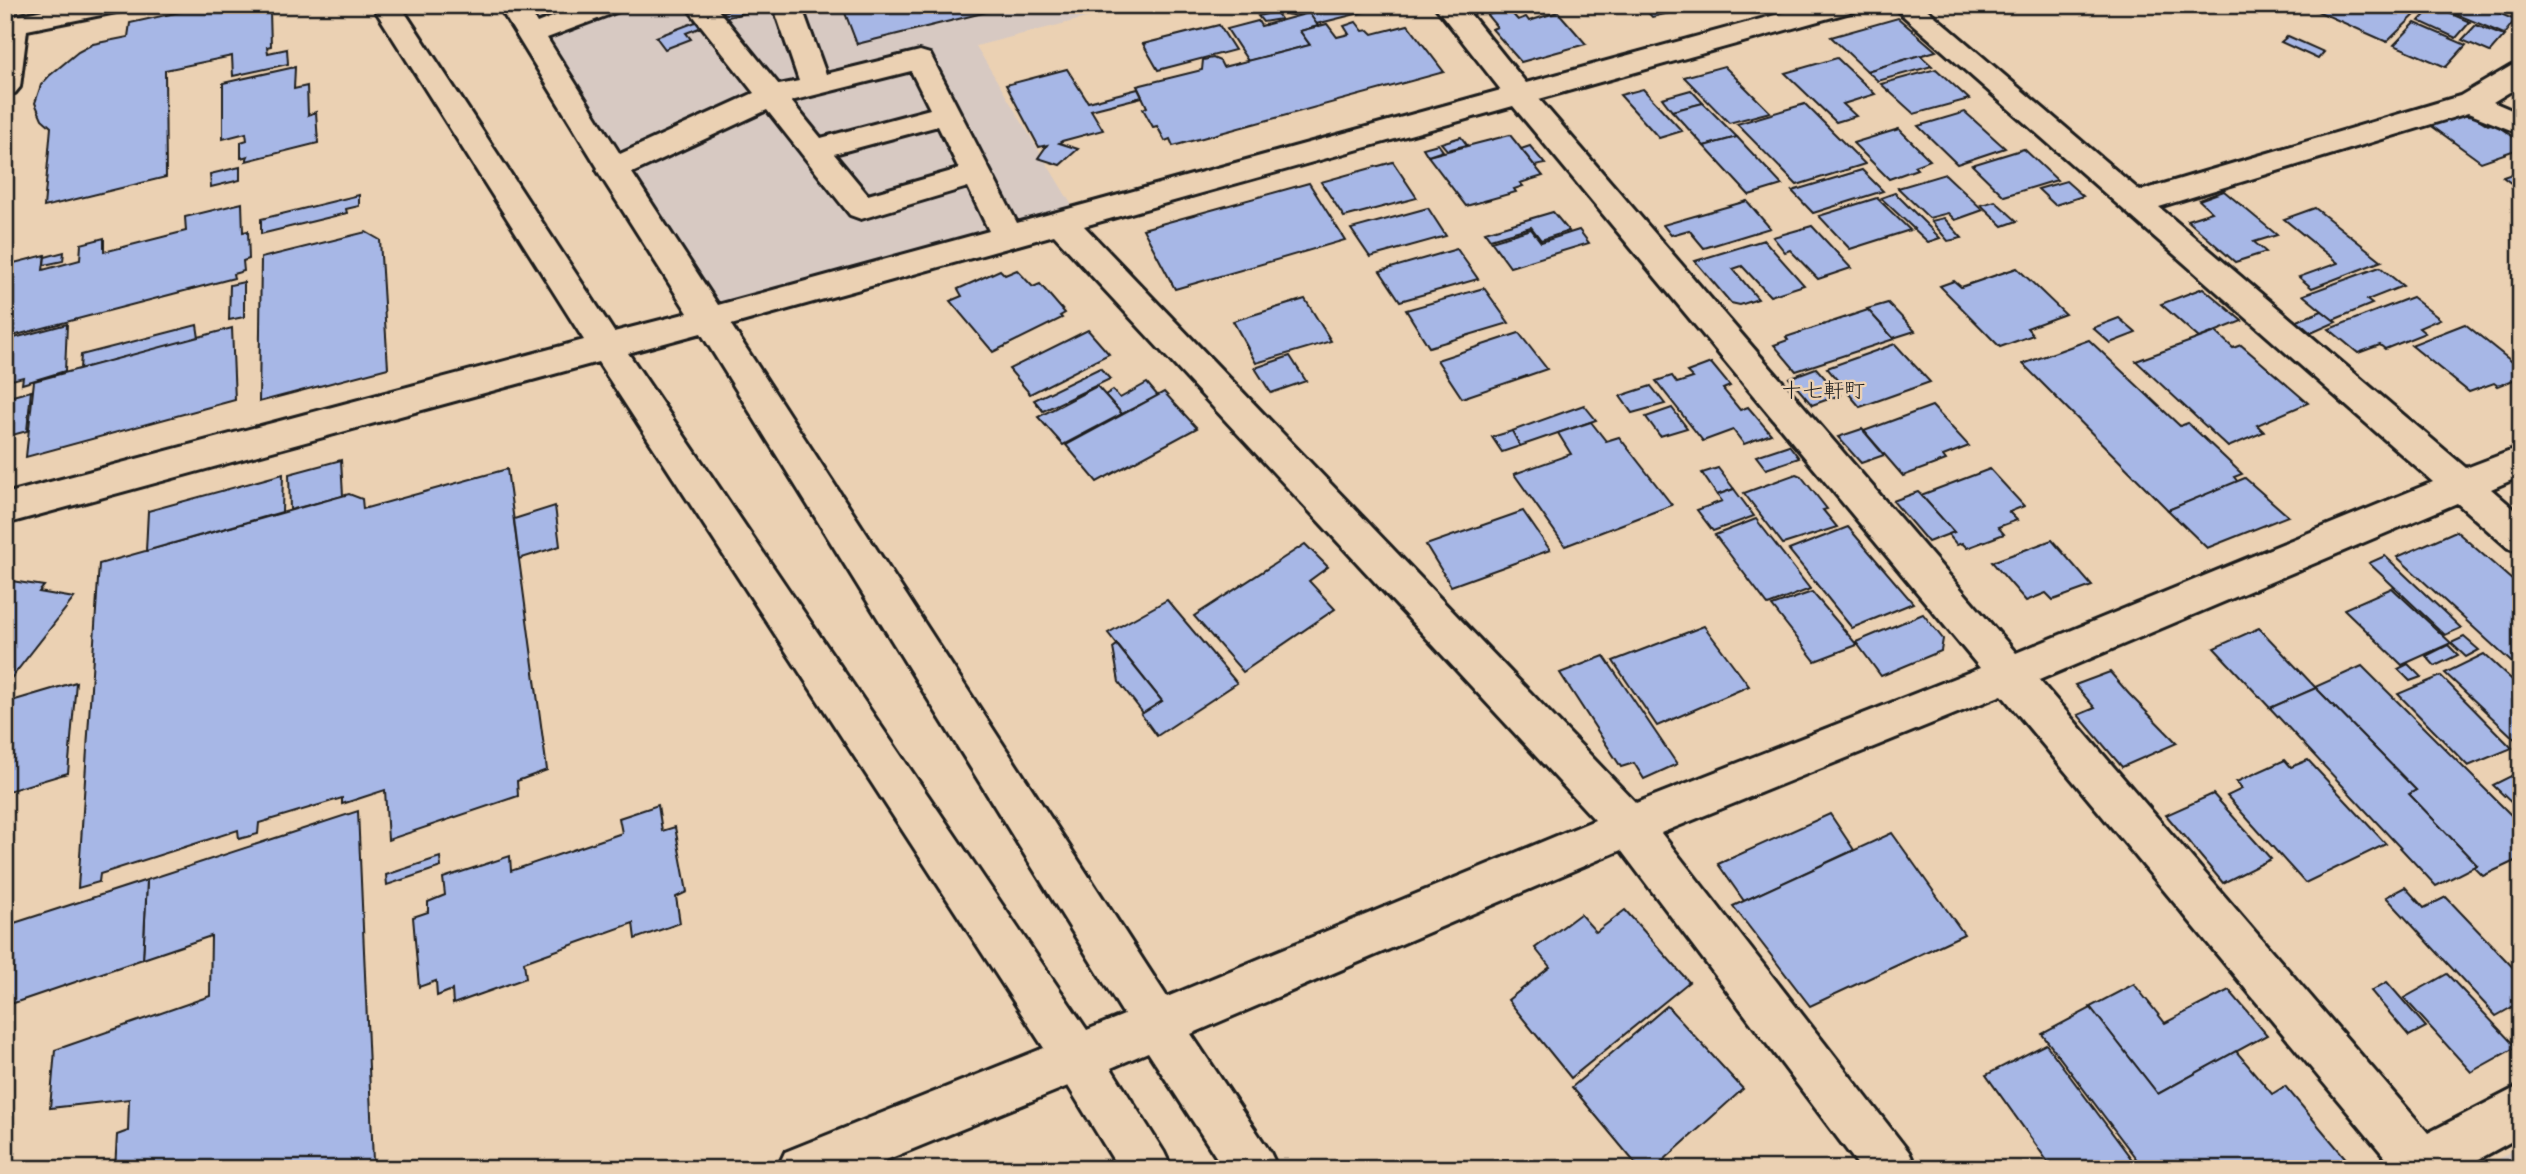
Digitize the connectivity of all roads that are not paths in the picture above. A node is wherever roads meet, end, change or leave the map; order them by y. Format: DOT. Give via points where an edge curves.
graph roads {
  1 [pos="111,5"];
  2 [pos="386,5"];
  3 [pos="512,5"];
  4 [pos="609,5"];
  5 [pos="699,5"];
  6 [pos="787,5"];
  7 [pos="1448,5"];
  8 [pos="1844,5"];
  9 [pos="1905,5"];
  10 [pos="8,19"];
  11 [pos="530,35"];
  12 [pos="2521,72"];
  13 [pos="815,85"];
  14 [pos="5,87"];
  15 [pos="1520,95"];
  16 [pos="773,96"];
  17 [pos="2470,103"];
  18 [pos="947,114"];
  19 [pos="2521,125"];
  20 [pos="815,149"];
  21 [pos="612,170"];
  22 [pos="976,174"];
  23 [pos="2135,203"];
  24 [pos="1061,222"];
  25 [pos="1008,237"];
  26 [pos="710,319"];
  27 [pos="607,347"];
  28 [pos="2521,461"];
  29 [pos="2461,486"];
  30 [pos="5,509"];
  31 [pos="2521,537"];
  32 [pos="2010,674"];
  33 [pos="1629,826"];
  34 [pos="1156,1025"];
  35 [pos="1078,1058"];
  36 [pos="2521,1109"];
  37 [pos="2424,1166"];
  38 [pos="802,1169"];
  39 [pos="1147,1169"];
  40 [pos="1253,1169"];
  41 [pos="1892,1169"];
  1 -- 10 [label="street"];
  2 -- 27 [label="street"];
  3 -- 11 [label="street"];
  4 -- 11 [label="street"];
  5 -- 16 [label="street"];
  6 -- 13 [label="street"];
  7 -- 15 [label="street"];
  8 -- 15 [label="street"];
  9 -- 23 [label="street"];
  10 -- 14 [label="street"];
  11 -- 21 [label="street"];
  12 -- 17 [label="street"];
  13 -- 16 [label="street"];
  13 -- 18 [label="street" via="920,60"];
  15 -- 24 [label="street"];
  15 -- 32 [label="street"];
  16 -- 20 [label="street"];
  16 -- 21 [label="street"];
  17 -- 19 [label="street"];
  17 -- 23 [label="street"];
  18 -- 20 [label="street"];
  18 -- 22 [label="street"];
  20 -- 22 [label="street" via="861,208"];
  21 -- 26 [label="street"];
  22 -- 25 [label="street"];
  23 -- 29 [label="street"];
  24 -- 25 [label="street"];
  24 -- 33 [label="street"];
  25 -- 26 [label="street"];
  26 -- 27 [label="street"];
  26 -- 34 [label="street"];
  27 -- 30 [label="street"];
  27 -- 35 [label="street"];
  28 -- 29 [label="street"];
  29 -- 31 [label="street"];
  29 -- 32 [label="street"];
  32 -- 33 [label="street"];
  32 -- 37 [label="street"];
  33 -- 34 [label="street"];
  33 -- 41 [label="street"];
  34 -- 35 [label="street"];
  34 -- 40 [label="street"];
  35 -- 38 [label="street"];
  35 -- 39 [label="street"];
  36 -- 37 [label="street"];
}
